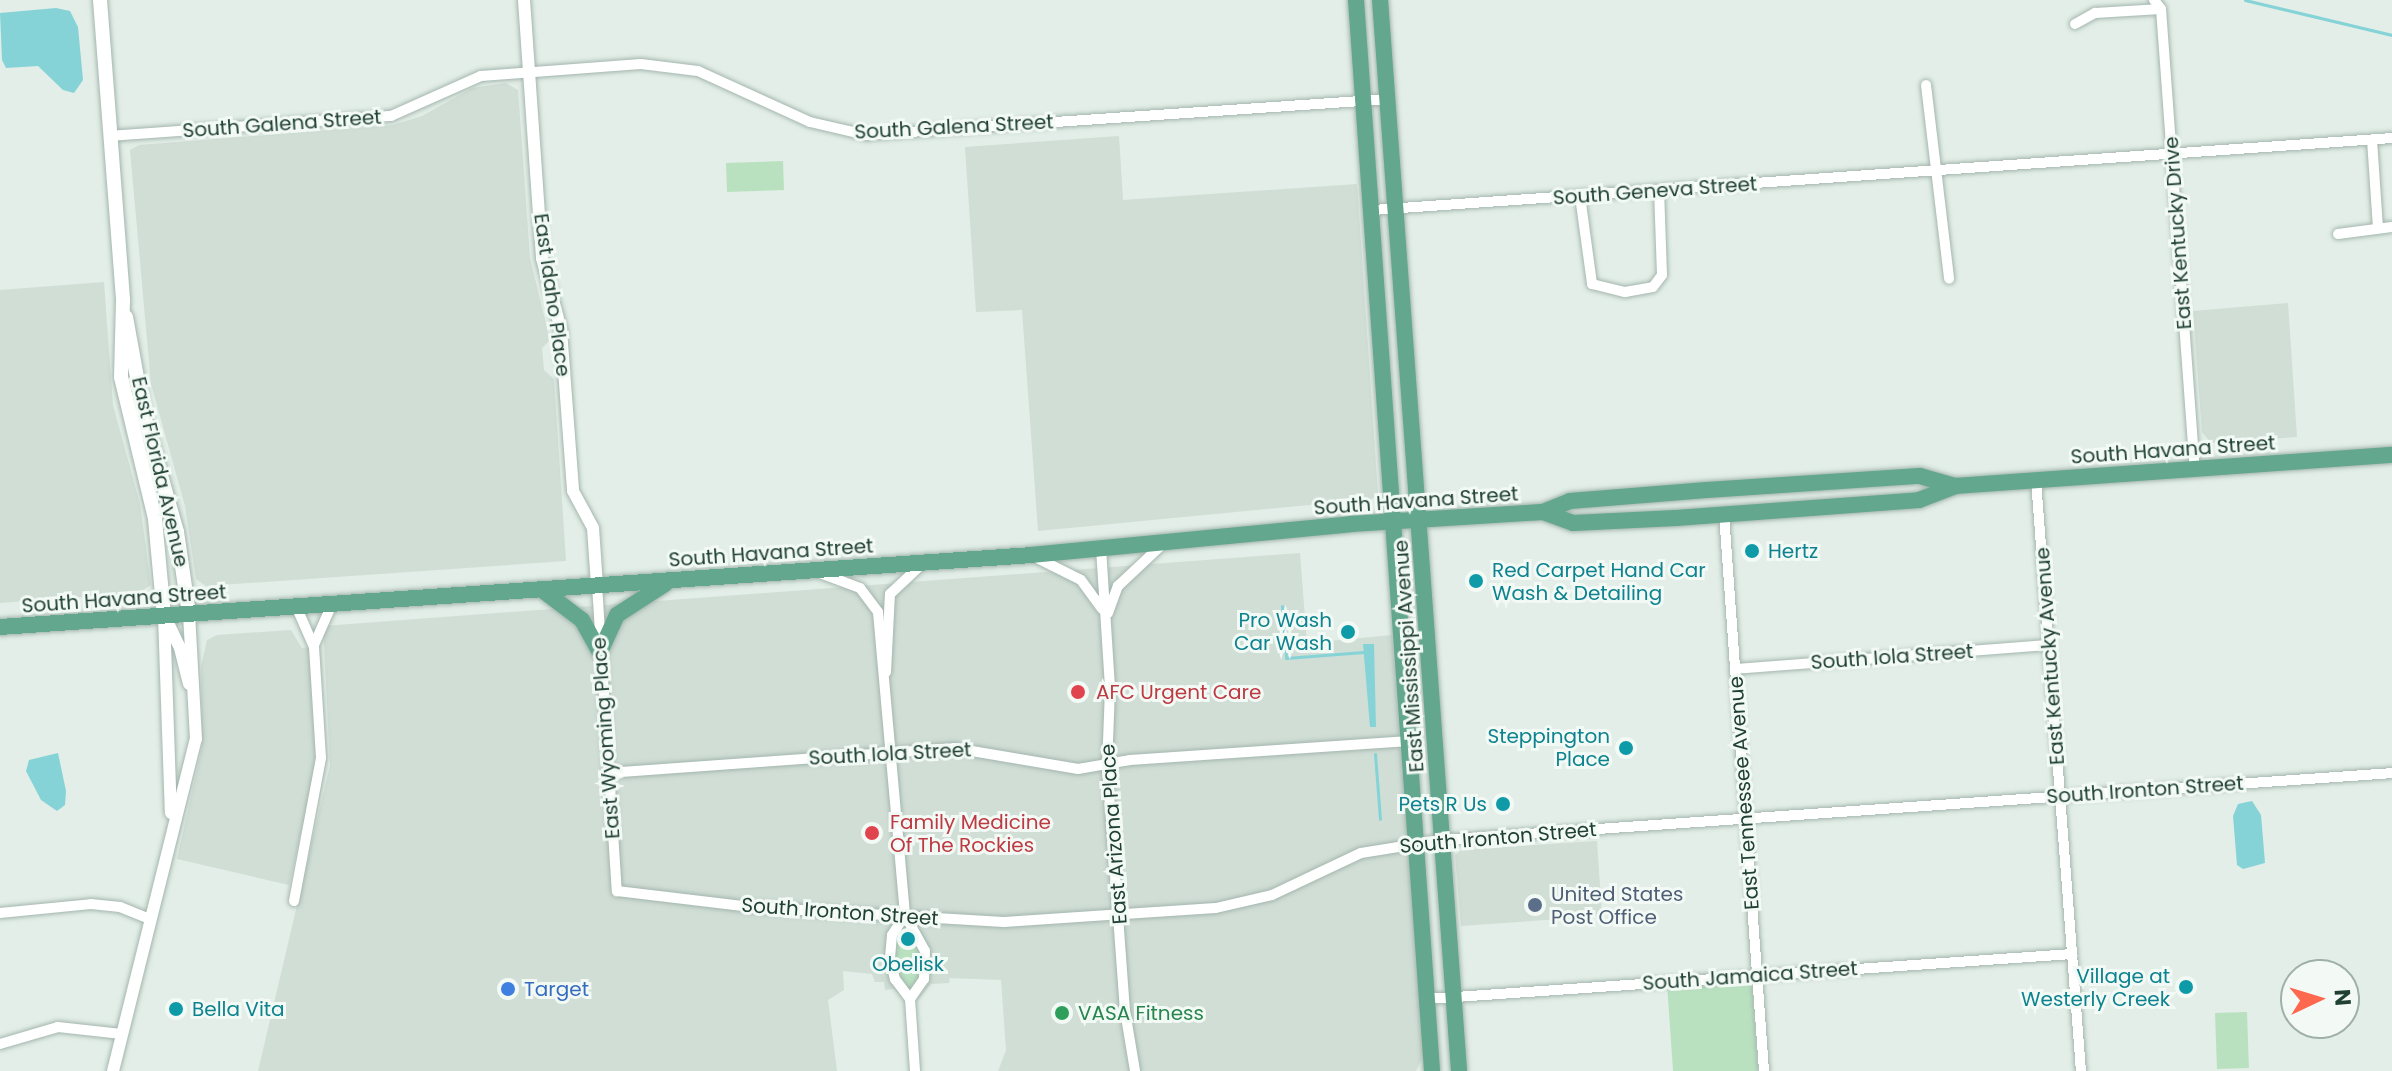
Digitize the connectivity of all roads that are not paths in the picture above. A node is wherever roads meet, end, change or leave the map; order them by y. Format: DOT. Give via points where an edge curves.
graph roads {
  1 [pos="100,0"];
  2 [pos="524,0"];
  3 [pos="1356,0"];
  4 [pos="1380,0"];
  5 [pos="2158,4"];
  6 [pos="2075,24"];
  7 [pos="529,71"];
  8 [pos="1926,85"];
  9 [pos="1390,99"];
  10 [pos="1365,101"];
  11 [pos="110,136"];
  12 [pos="2392,138"];
  13 [pos="2372,140"];
  14 [pos="2172,154"];
  15 [pos="1938,172"];
  16 [pos="1659,191"];
  17 [pos="1580,196"];
  18 [pos="1398,208"];
  19 [pos="1373,210"];
  20 [pos="2378,227"];
  21 [pos="2392,227"];
  22 [pos="2338,234"];
  23 [pos="1949,279"];
  24 [pos="123,301"];
  25 [pos="2392,455"];
  26 [pos="2195,469"];
  27 [pos="1864,479"];
  28 [pos="2036,480"];
  29 [pos="1956,486"];
  30 [pos="1748,487"];
  31 [pos="1707,490"];
  32 [pos="1839,506"];
  33 [pos="1543,512"];
  34 [pos="1724,514"];
  35 [pos="1676,518"];
  36 [pos="1420,519"];
  37 [pos="1395,521"];
  38 [pos="1165,541"];
  39 [pos="1101,548"];
  40 [pos="1031,555"];
  41 [pos="927,562"];
  42 [pos="814,570"];
  43 [pos="672,580"];
  44 [pos="597,585"];
  45 [pos="541,589"];
  46 [pos="332,604"];
  47 [pos="296,606"];
  48 [pos="189,614"];
  49 [pos="164,616"];
  50 [pos="1106,623"];
  51 [pos="0,627"];
  52 [pos="2049,645"];
  53 [pos="314,647"];
  54 [pos="600,652"];
  55 [pos="1735,669"];
  56 [pos="886,672"];
  57 [pos="196,739"];
  58 [pos="1409,741"];
  59 [pos="893,752"];
  60 [pos="1107,766"];
  61 [pos="607,773"];
  62 [pos="2392,773"];
  63 [pos="2060,796"];
  64 [pos="1745,819"];
  65 [pos="169,832"];
  66 [pos="1442,840"];
  67 [pos="1416,844"];
  68 [pos="617,891"];
  69 [pos="294,901"];
  70 [pos="0,913"];
  71 [pos="905,915"];
  72 [pos="1119,915"];
  73 [pos="149,919"];
  74 [pos="2072,954"];
  75 [pos="1757,976"];
  76 [pos="1454,997"];
  77 [pos="910,999"];
  78 [pos="1427,999"];
  79 [pos="122,1034"];
  80 [pos="0,1044"];
  81 [pos="113,1071"];
  82 [pos="915,1071"];
  83 [pos="1135,1071"];
  84 [pos="1432,1071"];
  85 [pos="1459,1071"];
  86 [pos="1764,1071"];
  87 [pos="2081,1071"];
  1 -- 11 [label="main road, East Florida Avenue"];
  2 -- 7 [label="street, East Idaho Place"];
  3 -- 10 [label="main road, East Mississippi Avenue"];
  4 -- 9 [label="main road, East Mississippi Avenue"];
  5 -- 6 [label="street" via="2095,13"];
  5 -- 14 [label="street, East Kentucky Drive"];
  7 -- 10 [label="street, South Galena Street" via="679,66 715,77 810,122 866,135"];
  7 -- 11 [label="street, South Galena Street" via="469,79 418,108 391,116"];
  7 -- 44 [label="street, East Idaho Place" via="541,249 561,330 573,491 593,528"];
  8 -- 15 [label="street"];
  9 -- 10 [label="street, South Galena Street"];
  9 -- 18 [label="main road, East Mississippi Avenue"];
  10 -- 19 [label="main road, East Mississippi Avenue"];
  11 -- 24 [label="main road, East Florida Avenue"];
  12 -- 13 [label="street, South Geneva Street"];
  13 -- 14 [label="street, South Geneva Street"];
  13 -- 20 [label="street"];
  14 -- 15 [label="street, South Geneva Street"];
  14 -- 26 [label="street, East Kentucky Drive"];
  15 -- 16 [label="street, South Geneva Street"];
  15 -- 23 [label="street"];
  16 -- 17 [label="street, South Geneva Street"];
  16 -- 17 [label="street" via="1662,275 1653,287 1625,292 1592,284"];
  17 -- 18 [label="street, South Geneva Street"];
  18 -- 19 [label="street, South Geneva Street"];
  18 -- 36 [label="main road, East Mississippi Avenue"];
  19 -- 37 [label="main road, East Mississippi Avenue"];
  20 -- 21 [label="street"];
  20 -- 22 [label="street"];
  24 -- 48 [label="main road, East Florida Avenue" via="144,416 177,532"];
  24 -- 49 [label="main road, East Florida Avenue" via="122,386 157,528"];
  25 -- 26 [label="main road, South Havana Street"];
  26 -- 28 [label="main road, South Havana Street"];
  27 -- 29 [label="main road, South Havana Street" via="1926,476"];
  27 -- 30 [label="main road, South Havana Street"];
  27 -- 32 [label="main road"];
  28 -- 29 [label="main road, South Havana Street"];
  28 -- 52 [label="street, East Kentucky Avenue"];
  29 -- 32 [label="main road, South Havana Street" via="1919,500"];
  30 -- 31 [label="main road, South Havana Street"];
  30 -- 34 [label="main road"];
  31 -- 33 [label="main road, South Havana Street" via="1570,501"];
  31 -- 35 [label="main road" via="1697,505"];
  32 -- 34 [label="main road, South Havana Street"];
  33 -- 35 [label="main road, South Havana Street" via="1573,523"];
  33 -- 36 [label="main road, South Havana Street"];
  34 -- 35 [label="main road, South Havana Street"];
  34 -- 55 [label="street, East Tennessee Avenue"];
  36 -- 37 [label="main road, South Havana Street"];
  36 -- 66 [label="main road, East Mississippi Avenue"];
  37 -- 38 [label="main road, South Havana Street"];
  37 -- 58 [label="main road, East Mississippi Avenue"];
  38 -- 39 [label="main road, South Havana Street"];
  38 -- 50 [label="street" via="1118,586"];
  39 -- 40 [label="main road, South Havana Street"];
  39 -- 50 [label="street, East Arizona Place"];
  40 -- 41 [label="main road, South Havana Street"];
  40 -- 50 [label="street" via="1081,580 1098,600"];
  41 -- 42 [label="main road, South Havana Street"];
  41 -- 56 [label="street" via="902,578 890,594"];
  42 -- 43 [label="main road, South Havana Street"];
  42 -- 56 [label="street" via="860,588 874,601"];
  43 -- 44 [label="main road, South Havana Street"];
  43 -- 54 [label="main road" via="620,611"];
  44 -- 45 [label="main road, South Havana Street"];
  44 -- 54 [label="street, East Wyoming Place"];
  45 -- 46 [label="main road, South Havana Street"];
  45 -- 54 [label="main road" via="582,620"];
  46 -- 47 [label="main road, South Havana Street"];
  46 -- 53 [label="street"];
  47 -- 48 [label="main road, South Havana Street"];
  47 -- 53 [label="street"];
  48 -- 49 [label="main road, South Havana Street"];
  48 -- 57 [label="street, East Florida Avenue"];
  49 -- 51 [label="main road, South Havana Street"];
  49 -- 57 [label="street" via="184,660"];
  49 -- 65 [label="street, East Florida Avenue" via="173,777"];
  50 -- 60 [label="street, East Arizona Place"];
  52 -- 55 [label="street, South Iola Street"];
  52 -- 63 [label="street, East Kentucky Avenue"];
  53 -- 69 [label="street" via="321,767"];
  54 -- 61 [label="street, East Wyoming Place"];
  55 -- 64 [label="street, East Tennessee Avenue"];
  56 -- 59 [label="street"];
  57 -- 65 [label="street, East Florida Avenue"];
  58 -- 60 [label="street, South Iola Street"];
  58 -- 67 [label="main road, East Mississippi Avenue"];
  59 -- 60 [label="street, South Iola Street" via="962,748 1051,768"];
  59 -- 61 [label="street, South Iola Street"];
  59 -- 71 [label="street"];
  60 -- 72 [label="street, East Arizona Place"];
  61 -- 68 [label="street, East Wyoming Place"];
  62 -- 63 [label="street, South Ironton Street"];
  63 -- 64 [label="street, South Ironton Street"];
  63 -- 74 [label="street, East Kentucky Avenue"];
  64 -- 66 [label="street, South Ironton Street"];
  64 -- 75 [label="street, East Tennessee Avenue"];
  65 -- 73 [label="street, East Florida Avenue"];
  66 -- 67 [label="street, South Ironton Street"];
  66 -- 76 [label="main road, East Mississippi Avenue"];
  67 -- 72 [label="street, South Ironton Street" via="1354,855 1247,904"];
  67 -- 78 [label="main road, East Mississippi Avenue"];
  68 -- 71 [label="street, South Ironton Street" via="783,910"];
  70 -- 73 [label="street" via="91,904 120,907"];
  71 -- 72 [label="street, South Ironton Street" via="1004,922"];
  71 -- 77 [label="street" via="892,935 890,958 895,979"];
  71 -- 77 [label="street" via="925,951 924,979"];
  72 -- 83 [label="street, East Arizona Place" via="1125,1018"];
  73 -- 79 [label="street, East Florida Avenue"];
  74 -- 75 [label="street, South Jamaica Street"];
  74 -- 87 [label="street, East Kentucky Avenue"];
  75 -- 76 [label="street, South Jamaica Street"];
  75 -- 86 [label="street, East Tennessee Avenue"];
  76 -- 78 [label="street, South Jamaica Street"];
  76 -- 85 [label="main road, East Mississippi Avenue"];
  77 -- 82 [label="street"];
  78 -- 84 [label="main road, East Mississippi Avenue"];
  79 -- 80 [label="street" via="58,1027"];
  79 -- 81 [label="street, East Florida Avenue"];
}
